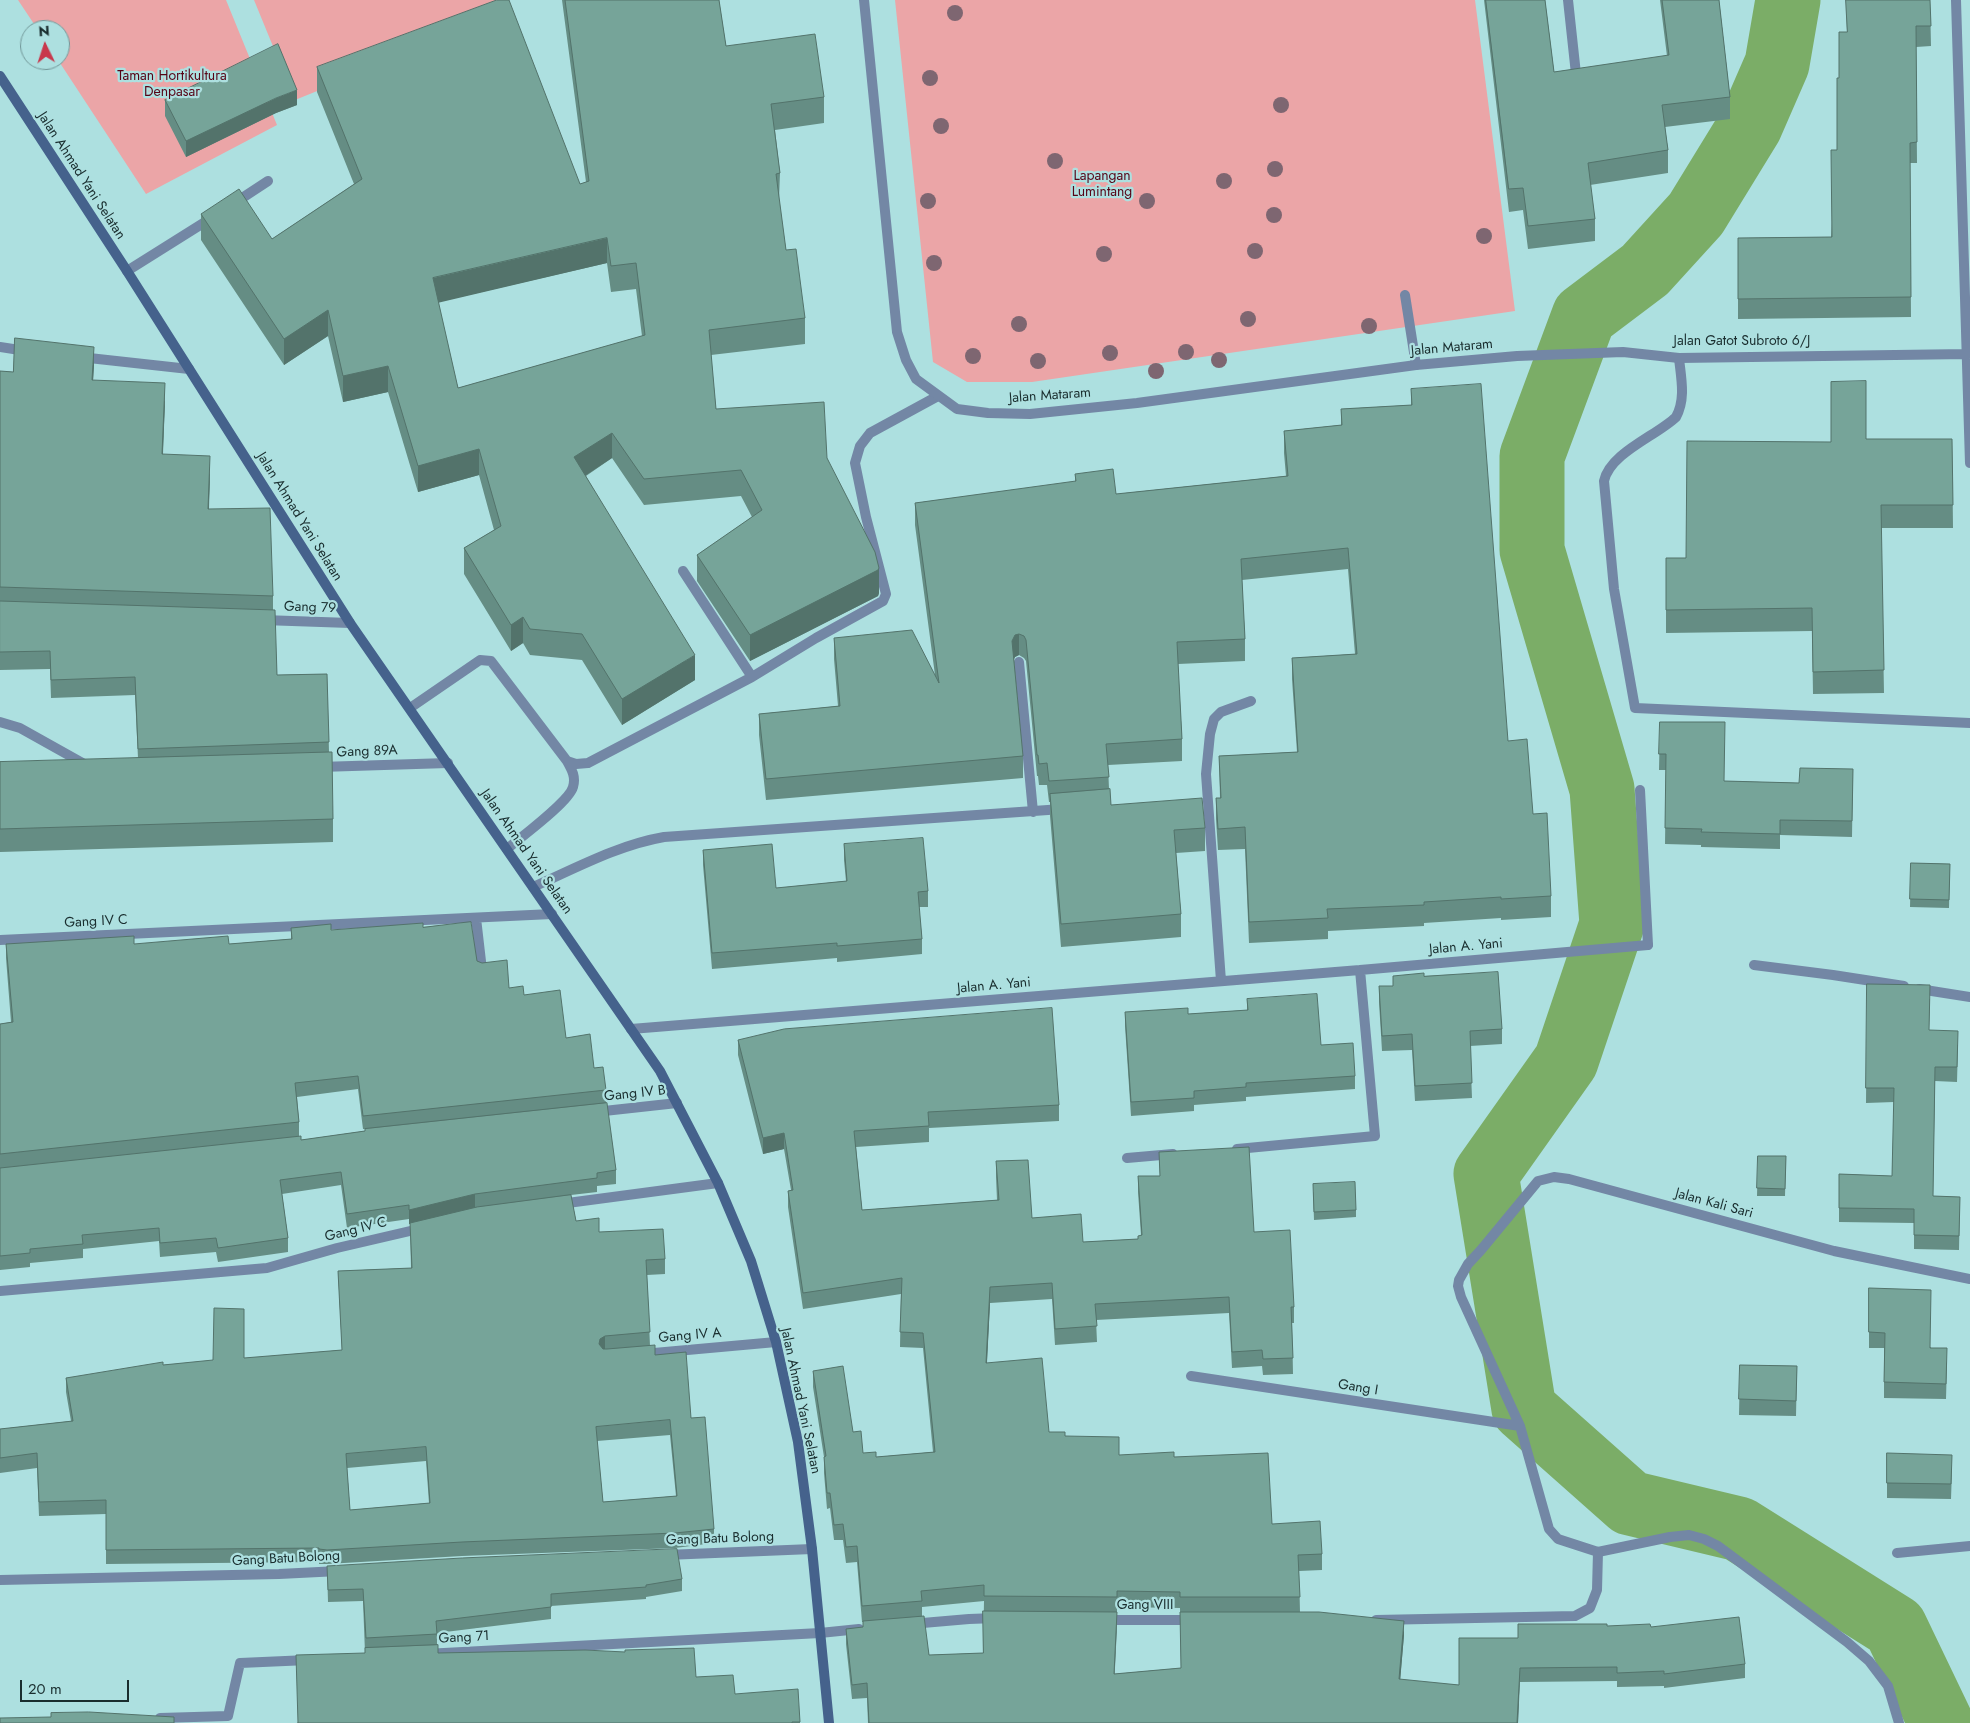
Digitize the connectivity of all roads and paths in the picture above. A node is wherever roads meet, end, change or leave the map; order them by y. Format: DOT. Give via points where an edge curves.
graph roads {
  1 [pos="864,0"];
  2 [pos="1568,0"];
  3 [pos="1956,0"];
  4 [pos="1576,74"];
  5 [pos="0,76"];
  6 [pos="268,181"];
  7 [pos="1966,199"];
  8 [pos="127,271"];
  9 [pos="1405,295"];
  10 [pos="0,347"];
  11 [pos="34,352"];
  12 [pos="1967,354"];
  13 [pos="72,356"];
  14 [pos="1517,356"];
  15 [pos="1680,358"];
  16 [pos="1416,365"];
  17 [pos="189,368"];
  18 [pos="938,396"];
  19 [pos="1970,463"];
  20 [pos="683,571"];
  21 [pos="250,620"];
  22 [pos="350,623"];
  23 [pos="1019,662"];
  24 [pos="752,677"];
  25 [pos="1251,700"];
  26 [pos="410,708"];
  27 [pos="0,722"];
  28 [pos="1970,723"];
  29 [pos="567,761"];
  30 [pos="448,763"];
  31 [pos="309,768"];
  32 [pos="99,773"];
  33 [pos="1640,790"];
  34 [pos="1071,808"];
  35 [pos="1032,812"];
  36 [pos="507,849"];
  37 [pos="534,887"];
  38 [pos="552,914"];
  39 [pos="476,918"];
  40 [pos="0,940"];
  41 [pos="1754,965"];
  42 [pos="482,970"];
  43 [pos="1360,970"];
  44 [pos="1220,981"];
  45 [pos="1970,997"];
  46 [pos="631,1029"];
  47 [pos="677,1103"];
  48 [pos="582,1113"];
  49 [pos="1228,1149"];
  50 [pos="1188,1153"];
  51 [pos="1127,1158"];
  52 [pos="718,1183"];
  53 [pos="553,1205"];
  54 [pos="429,1226"];
  55 [pos="1970,1279"];
  56 [pos="0,1291"];
  57 [pos="776,1342"];
  58 [pos="634,1355"];
  59 [pos="1191,1376"];
  60 [pos="1520,1426"];
  61 [pos="1970,1546"];
  62 [pos="812,1549"];
  63 [pos="1598,1552"];
  64 [pos="1897,1553"];
  65 [pos="656,1555"];
  66 [pos="346,1570"];
  67 [pos="0,1580"];
  68 [pos="1006,1618"];
  69 [pos="1092,1620"];
  70 [pos="1201,1620"];
  71 [pos="1361,1620"];
  72 [pos="900,1625"];
  73 [pos="870,1628"];
  74 [pos="820,1633"];
  75 [pos="417,1654"];
  76 [pos="319,1659"];
  77 [pos="150,1719"];
  78 [pos="829,1723"];
  79 [pos="1899,1723"];
  1 -- 18 [label="street, Jalan Mataram" via="897,332 916,379"];
  2 -- 4 [label="street"];
  3 -- 7 [label="street"];
  5 -- 8 [label="main road, Jalan Ahmad Yani Selatan"];
  6 -- 8 [label="street"];
  7 -- 12 [label="street"];
  8 -- 17 [label="main road, Jalan Ahmad Yani Selatan"];
  9 -- 16 [label="street"];
  10 -- 11 [label="street"];
  12 -- 15 [label="street, Jalan Gatot Subroto 6/J"];
  12 -- 19 [label="street"];
  13 -- 17 [label="street"];
  14 -- 15 [label="street, Jalan Gatot Subroto 6/J" via="1623,352"];
  14 -- 16 [label="street, Jalan Mataram"];
  15 -- 28 [label="street" via="1682,399 1676,417 1616,461 1606,472 1604,481 1614,588 1635,708"];
  16 -- 18 [label="street, Jalan Mataram" via="1137,403 1030,414 957,409"];
  17 -- 22 [label="main road, Jalan Ahmad Yani Selatan"];
  18 -- 24 [label="street" via="870,434 856,456 866,517 886,597"];
  20 -- 24 [label="street"];
  21 -- 22 [label="street, Gang 79"];
  22 -- 26 [label="main road, Jalan Ahmad Yani Selatan"];
  23 -- 35 [label="street"];
  24 -- 29 [label="street" via="588,763"];
  25 -- 44 [label="street" via="1221,712 1214,719 1202,798"];
  26 -- 29 [label="street" via="480,660 491,661"];
  26 -- 30 [label="main road, Jalan Ahmad Yani Selatan"];
  27 -- 32 [label="street" via="20,728"];
  29 -- 36 [label="street" via="574,775 573,789"];
  30 -- 31 [label="street, Gang 89A"];
  30 -- 36 [label="main road, Jalan Ahmad Yani Selatan"];
  33 -- 43 [label="street, Jalan A. Yani" via="1642,946"];
  34 -- 35 [label="street"];
  35 -- 37 [label="street" via="664,837 642,841"];
  36 -- 37 [label="main road, Jalan Ahmad Yani Selatan"];
  37 -- 38 [label="main road, Jalan Ahmad Yani Selatan"];
  38 -- 39 [label="street, Gang IV C"];
  38 -- 46 [label="main road, Jalan Ahmad Yani Selatan"];
  39 -- 40 [label="street, Gang IV C"];
  39 -- 42 [label="street"];
  41 -- 45 [label="street"];
  43 -- 44 [label="street, Jalan A. Yani"];
  43 -- 49 [label="street" via="1375,1136"];
  44 -- 46 [label="street, Jalan A. Yani"];
  46 -- 47 [label="main road, Jalan Ahmad Yani Selatan"];
  47 -- 48 [label="street, Gang IV B"];
  47 -- 52 [label="main road, Jalan Ahmad Yani Selatan"];
  50 -- 51 [label="street"];
  52 -- 53 [label="street"];
  52 -- 57 [label="main road, Jalan Ahmad Yani Selatan" via="751,1261"];
  54 -- 56 [label="street, Gang IV C" via="267,1268"];
  55 -- 60 [label="street, Jalan Kali Sari" via="1834,1252 1569,1179 1547,1178 1538,1181 1468,1264 1458,1286"];
  57 -- 58 [label="street, Gang IV A"];
  57 -- 62 [label="main road, Jalan Ahmad Yani Selatan" via="798,1442"];
  59 -- 60 [label="street, Gang I"];
  60 -- 63 [label="street, Jalan Kali Sari" via="1549,1529 1558,1539"];
  61 -- 64 [label="street"];
  62 -- 65 [label="street, Gang Batu Bolong"];
  62 -- 74 [label="main road, Jalan Ahmad Yani Selatan"];
  63 -- 71 [label="street" via="1597,1590 1590,1608 1575,1616"];
  63 -- 79 [label="street" via="1689,1535 1718,1546 1869,1661 1888,1686"];
  66 -- 67 [label="street, Gang Batu Bolong"];
  68 -- 72 [label="street"];
  69 -- 70 [label="street, Gang VIII"];
  73 -- 74 [label="street"];
  74 -- 75 [label="street, Gang 71"];
  74 -- 78 [label="main road, Jalan Ahmad Yani Selatan"];
  76 -- 77 [label="street" via="240,1663 228,1716"];
}
